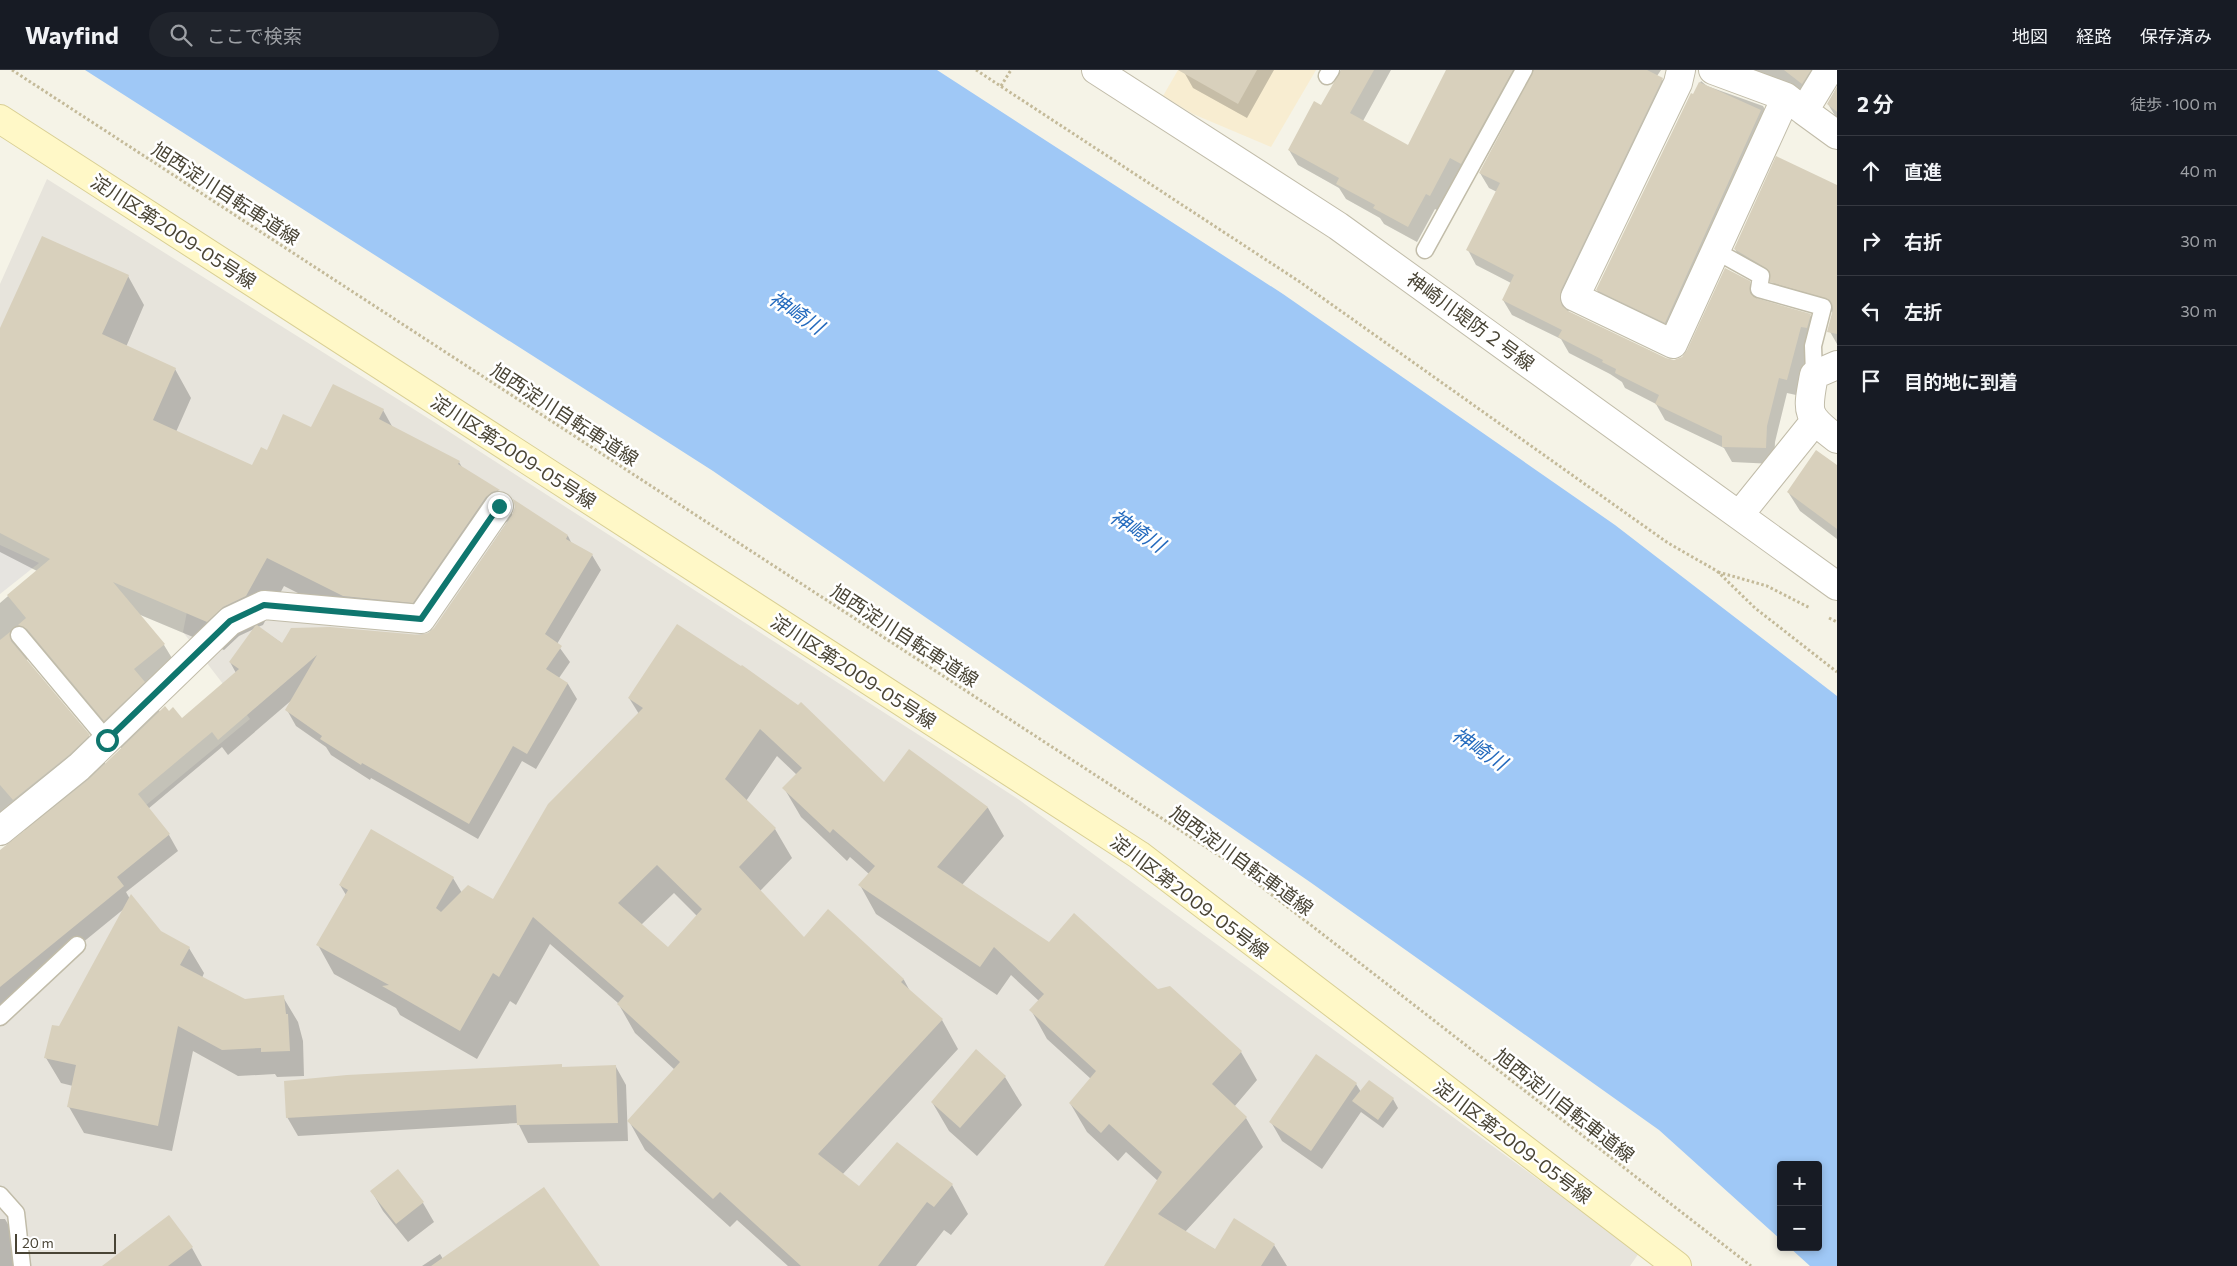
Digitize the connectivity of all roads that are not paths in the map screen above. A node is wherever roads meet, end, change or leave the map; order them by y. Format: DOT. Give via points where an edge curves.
graph roads {
  1 [pos="1096,70"];
  2 [pos="1524,70"];
  3 [pos="1681,70"];
  4 [pos="1712,70"];
  5 [pos="1829,70"];
  6 [pos="1795,104"];
  7 [pos="0,119"];
  8 [pos="1837,135"];
  9 [pos="1425,250"];
  10 [pos="1716,251"];
  11 [pos="1826,370"];
  12 [pos="1814,422"];
  13 [pos="1837,439"];
  14 [pos="499,506"];
  15 [pos="1740,514"];
  16 [pos="1837,586"];
  17 [pos="19,636"];
  18 [pos="107,740"];
  19 [pos="0,831"];
  20 [pos="77,945"];
  21 [pos="0,1018"];
  22 [pos="0,1194"];
  23 [pos="22,1266"];
  24 [pos="1677,1266"];
  1 -- 15 [label="street, 神崎川堤防２号線" via="1338,226"];
  2 -- 9 [label="lane"];
  3 -- 10 [label="street" via="1678,83 1575,297 1673,344"];
  4 -- 6 [label="street"];
  5 -- 6 [label="street"];
  6 -- 8 [label="street"];
  6 -- 10 [label="street"];
  7 -- 24 [label="street, 淀川区第2009-05号線" via="1139,855"];
  10 -- 11 [label="lane" via="1761,276 1759,289 1822,306 1813,346"];
  11 -- 12 [label="street" via="1808,404"];
  12 -- 13 [label="street"];
  12 -- 15 [label="street"];
  14 -- 18 [label="street" via="421,619 264,605 230,621"];
  15 -- 16 [label="street, 神崎川堤防２号線"];
  17 -- 18 [label="lane"];
  18 -- 19 [label="street"];
  20 -- 21 [label="lane"];
  22 -- 23 [label="lane" via="16,1213"];
}
